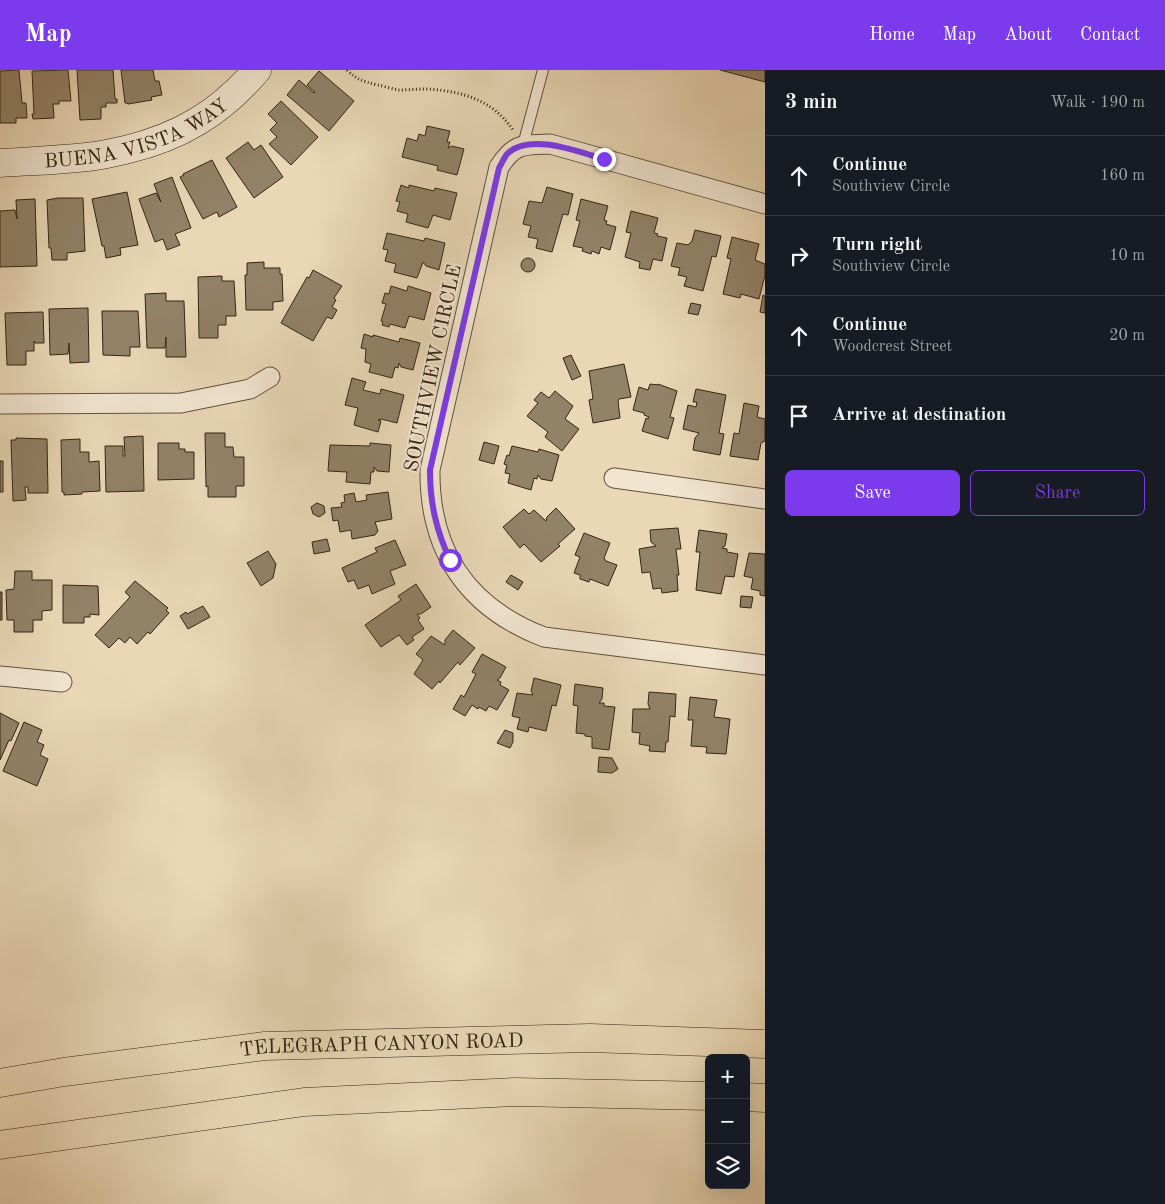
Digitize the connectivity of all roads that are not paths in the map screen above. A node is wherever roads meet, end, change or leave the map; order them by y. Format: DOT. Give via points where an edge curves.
graph roads {
  1 [pos="256,70"];
  2 [pos="543,70"];
  3 [pos="523,145"];
  4 [pos="0,163"];
  5 [pos="765,204"];
  6 [pos="270,376"];
  7 [pos="0,404"];
  8 [pos="614,478"];
  9 [pos="765,499"];
  10 [pos="765,665"];
  11 [pos="0,676"];
  12 [pos="62,682"];
  13 [pos="765,1044"];
  14 [pos="0,1083"];
  15 [pos="705,1096"];
  16 [pos="750,1097"];
  17 [pos="765,1098"];
  18 [pos="0,1145"];
  1 -- 4 [label="street, BUENA VISTA WAY" via="220,106 170,136 96,156"];
  2 -- 3 [label="lane"];
  3 -- 5 [label="street" via="550,144"];
  3 -- 10 [label="street, SOUTHVIEW CIRCLE" via="508,154 499,168 430,470 432,507 442,543 461,578 474,593 506,620 524,630 544,637"];
  6 -- 7 [label="street" via="250,389 181,403"];
  8 -- 9 [label="street"];
  11 -- 12 [label="street"];
  13 -- 14 [label="main road, TELEGRAPH CANYON ROAD" via="590,1038 264,1046"];
  15 -- 18 [label="main road" via="515,1092 304,1102"];
  16 -- 17 [label="main road"];
}
